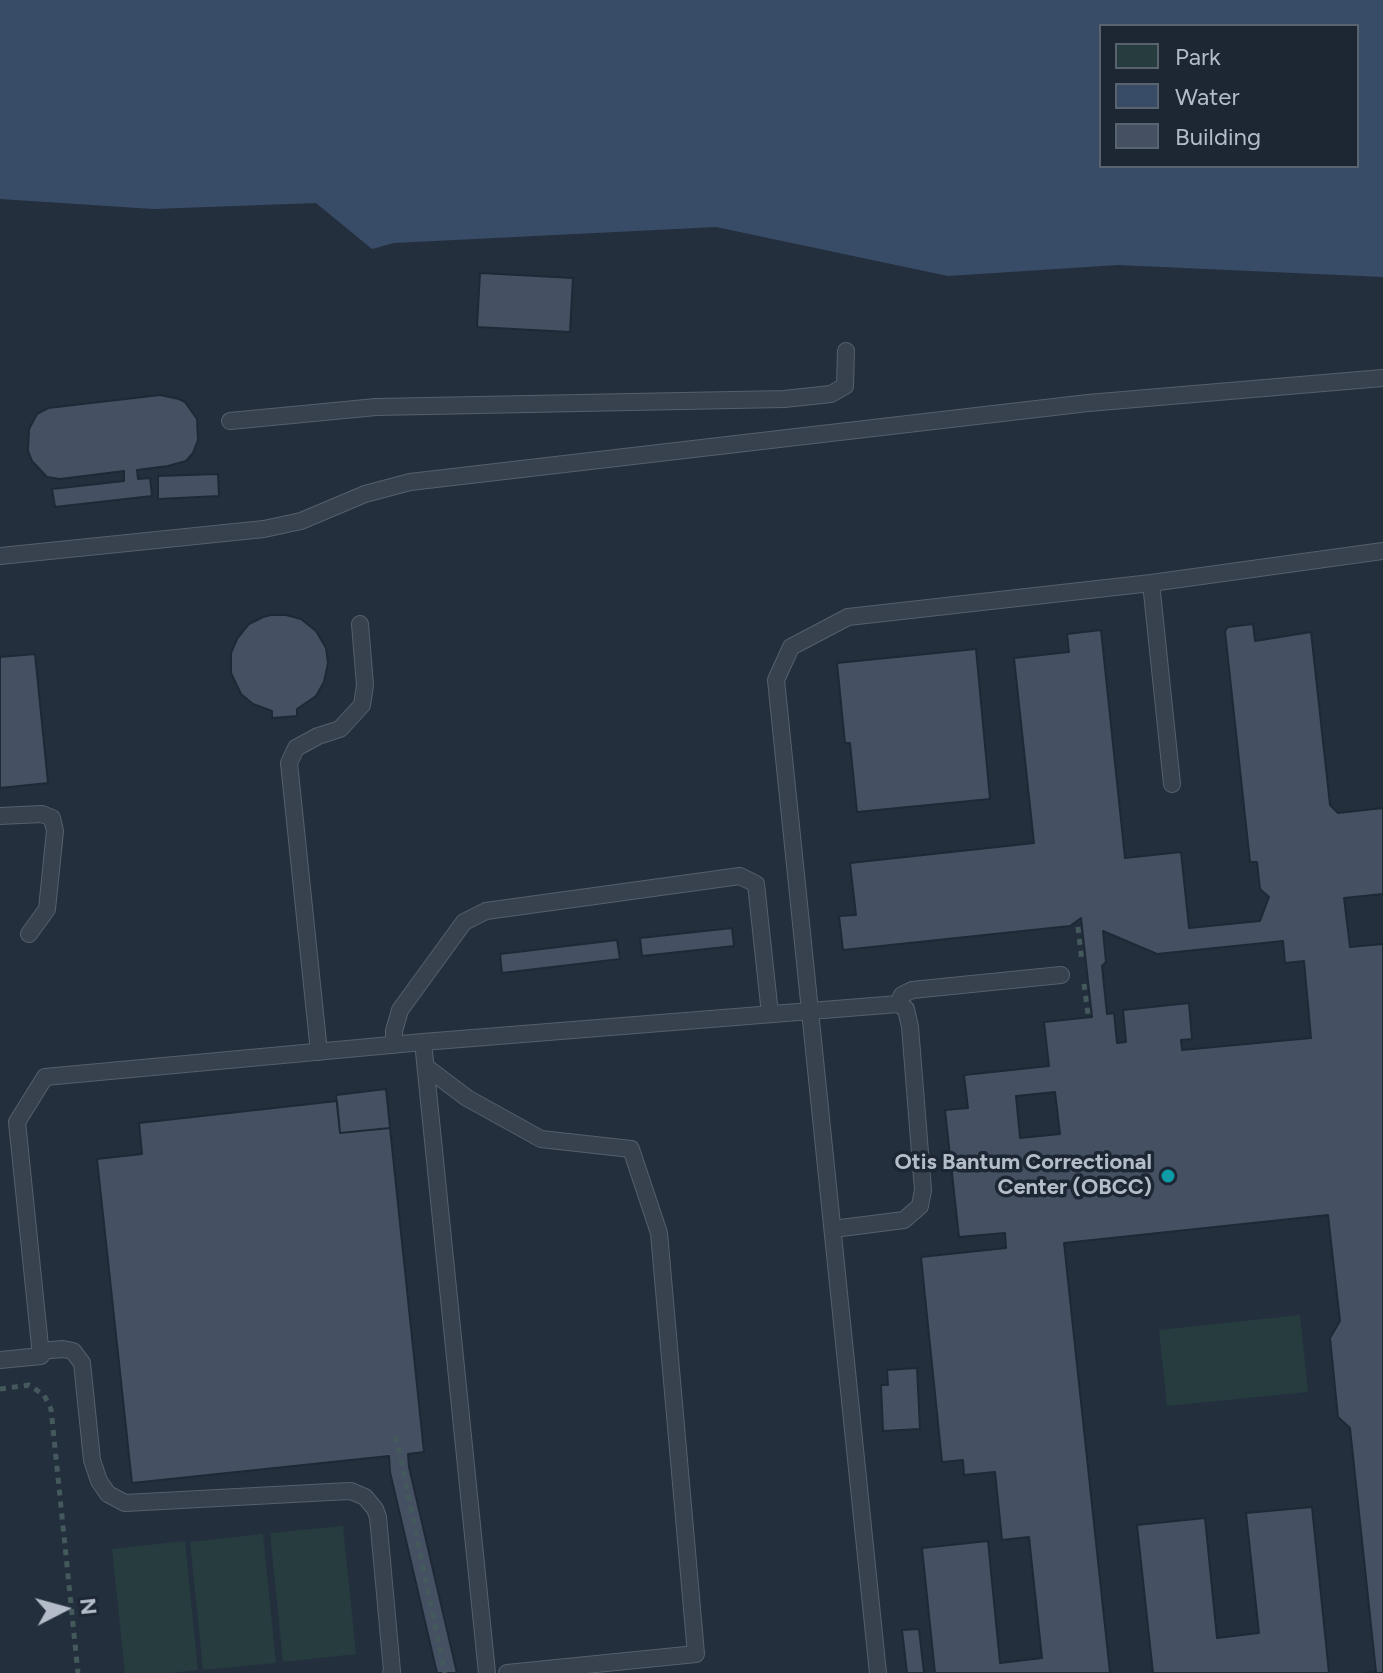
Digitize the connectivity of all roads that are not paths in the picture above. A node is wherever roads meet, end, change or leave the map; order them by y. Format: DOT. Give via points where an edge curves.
graph roads {
  1 [pos="846,351"];
  2 [pos="1383,378"];
  3 [pos="230,421"];
  4 [pos="1383,551"];
  5 [pos="0,556"];
  6 [pos="1151,583"];
  7 [pos="360,624"];
  8 [pos="1172,784"];
  9 [pos="0,816"];
  10 [pos="29,934"];
  11 [pos="1061,975"];
  12 [pos="898,1004"];
  13 [pos="811,1011"];
  14 [pos="770,1014"];
  15 [pos="423,1042"];
  16 [pos="394,1045"];
  17 [pos="319,1052"];
  18 [pos="426,1067"];
  19 [pos="833,1229"];
  20 [pos="40,1351"];
  21 [pos="0,1360"];
  22 [pos="391,1673"];
  23 [pos="487,1673"];
  24 [pos="507,1673"];
  25 [pos="878,1673"];
  1 -- 3 [label="lane" via="845,386 831,394 376,407"];
  2 -- 5 [label="lane" via="1088,403 410,482 264,529"];
  4 -- 6 [label="lane"];
  6 -- 8 [label="lane"];
  6 -- 13 [label="lane" via="848,617 791,647 776,680"];
  7 -- 17 [label="lane" via="362,705 340,729 296,748 289,763"];
  9 -- 10 [label="lane" via="52,818 47,909"];
  11 -- 12 [label="lane" via="912,990"];
  12 -- 13 [label="lane"];
  12 -- 19 [label="lane" via="906,1009 910,1027 920,1206 904,1220"];
  13 -- 14 [label="lane"];
  13 -- 19 [label="lane"];
  14 -- 15 [label="lane"];
  14 -- 16 [label="lane" via="756,884 740,876 486,911 464,922 400,1010"];
  15 -- 16 [label="lane"];
  15 -- 18 [label="lane"];
  16 -- 17 [label="lane"];
  17 -- 20 [label="lane" via="45,1077 17,1122"];
  18 -- 23 [label="lane"];
  18 -- 24 [label="lane" via="467,1098 541,1139 631,1149 659,1233 696,1654"];
  19 -- 25 [label="lane"];
  20 -- 21 [label="lane" via="41,1356"];
  20 -- 22 [label="lane" via="73,1351 82,1363 95,1470 108,1494 125,1503 351,1491 365,1497 378,1517"];
}
